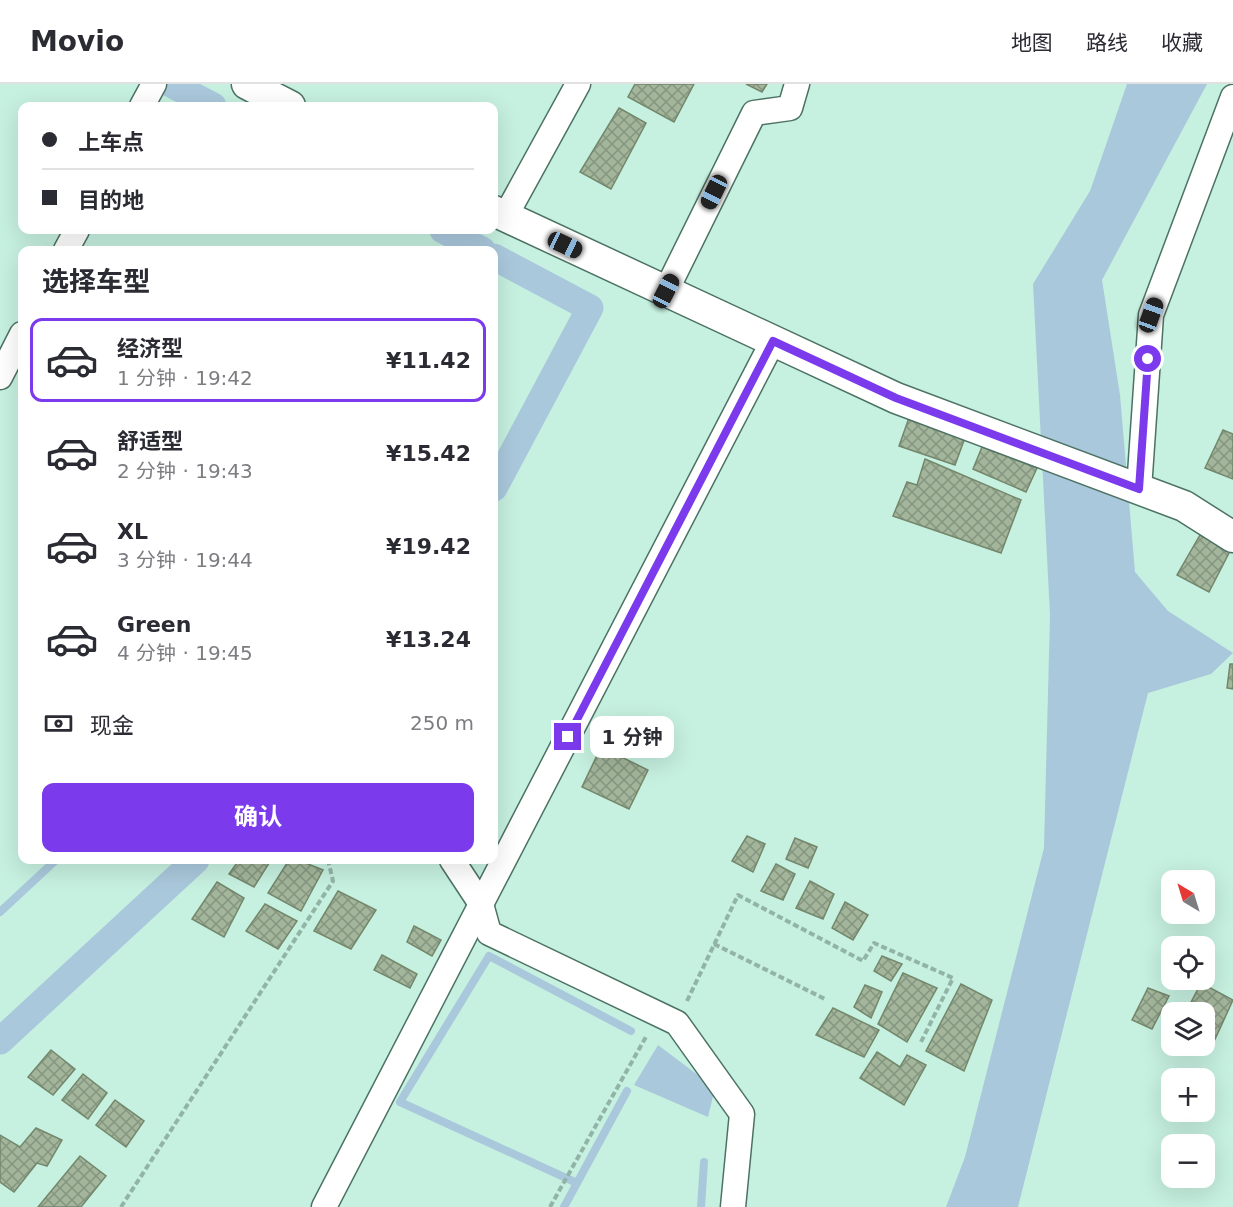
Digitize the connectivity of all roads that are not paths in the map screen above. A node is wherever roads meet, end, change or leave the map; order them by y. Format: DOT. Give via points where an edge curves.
graph roads {
  1 [pos="153,84"];
  2 [pos="247,84"];
  3 [pos="578,84"];
  4 [pos="797,84"];
  5 [pos="1233,97"];
  6 [pos="144,102"];
  7 [pos="282,102"];
  8 [pos="499,214"];
  9 [pos="666,291"];
  10 [pos="773,341"];
  11 [pos="18,342"];
  12 [pos="0,377"];
  13 [pos="1139,489"];
  14 [pos="1233,537"];
  15 [pos="455,864"];
  16 [pos="481,904"];
  17 [pos="324,1207"];
  18 [pos="733,1207"];
  1 -- 6 [label="street"];
  2 -- 7 [label="street"];
  3 -- 8 [label="street"];
  4 -- 9 [label="street" via="790,108 754,113"];
  5 -- 13 [label="street" via="1151,315"];
  8 -- 9 [label="street"];
  9 -- 10 [label="street"];
  10 -- 13 [label="street" via="896,398"];
  10 -- 16 [label="street"];
  11 -- 12 [label="street"];
  13 -- 14 [label="street" via="1184,506"];
  15 -- 16 [label="street"];
  16 -- 17 [label="street"];
  16 -- 18 [label="street" via="489,933 668,1019 742,1114"];
}
